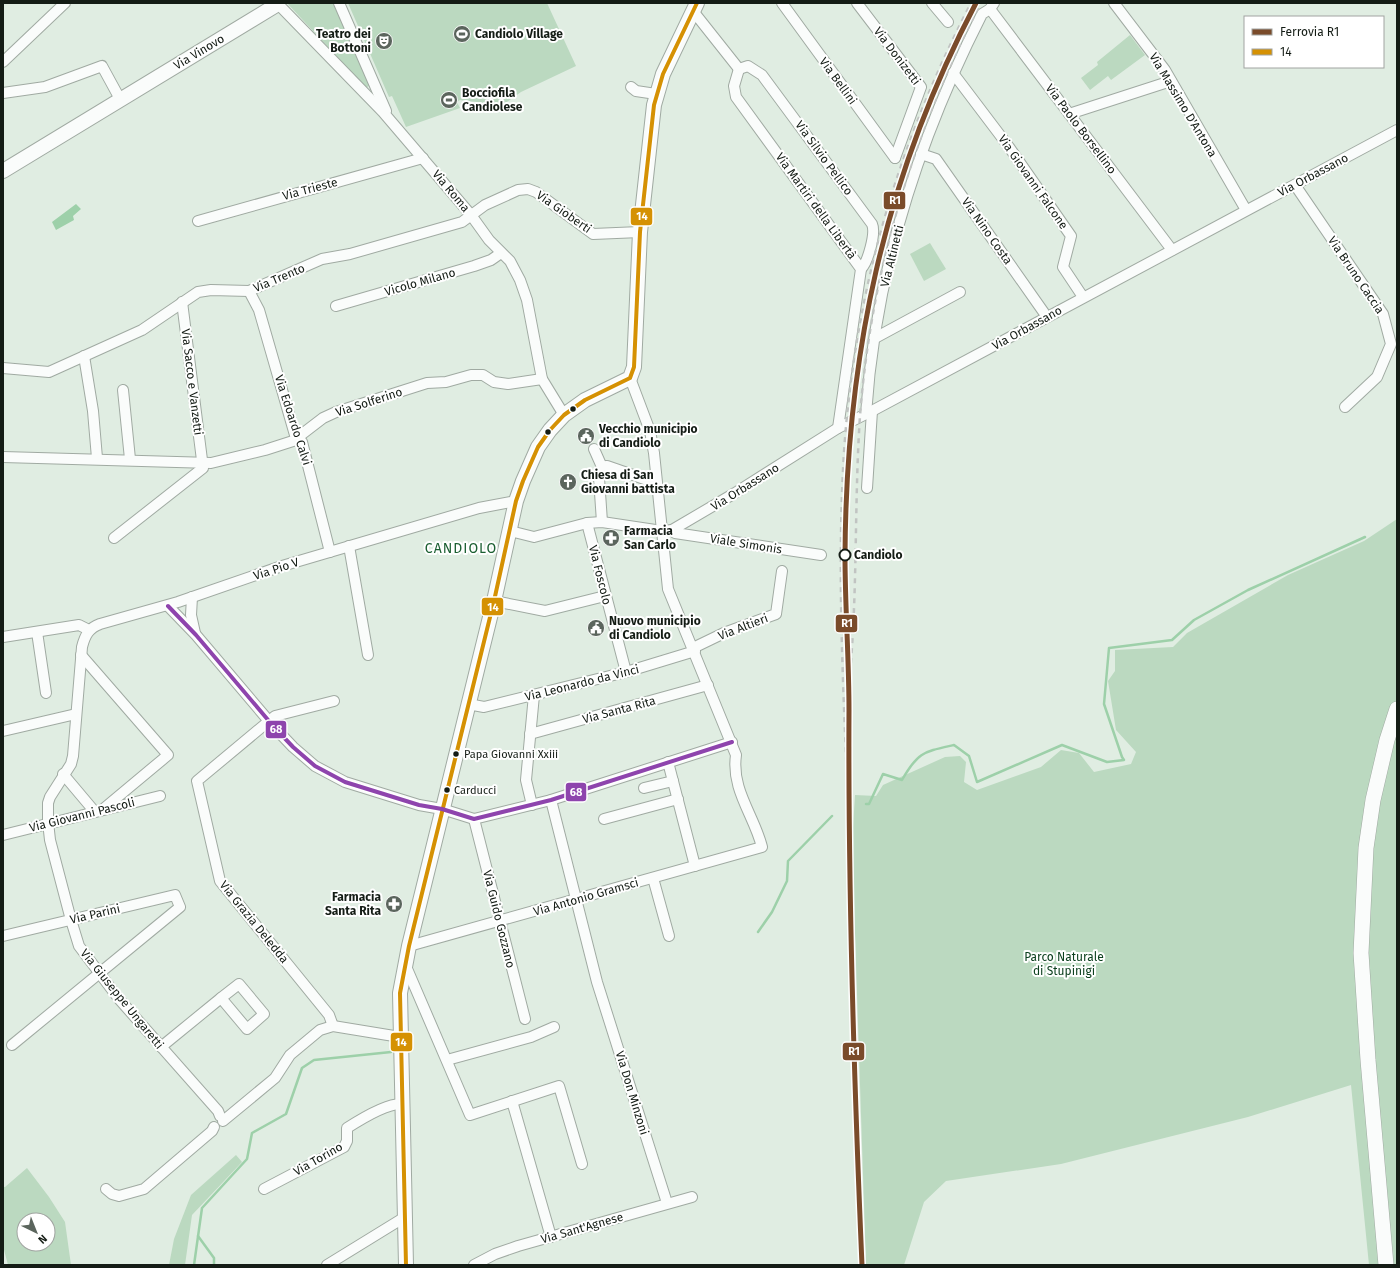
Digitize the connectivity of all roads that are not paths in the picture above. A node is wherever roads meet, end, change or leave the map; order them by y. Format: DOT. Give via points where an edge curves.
graph roads {
  1 [pos="65,3"];
  2 [pos="339,3"];
  3 [pos="782,3"];
  4 [pos="856,3"];
  5 [pos="932,3"];
  6 [pos="1114,3"];
  7 [pos="277,4"];
  8 [pos="992,6"];
  9 [pos="695,7"];
  10 [pos="948,22"];
  11 [pos="3,62"];
  12 [pos="738,69"];
  13 [pos="953,73"];
  14 [pos="1171,81"];
  15 [pos="630,87"];
  16 [pos="3,93"];
  17 [pos="656,94"];
  18 [pos="120,99"];
  19 [pos="1069,114"];
  20 [pos="389,118"];
  21 [pos="1397,130"];
  22 [pos="921,154"];
  23 [pos="423,158"];
  24 [pos="895,158"];
  25 [pos="3,171"];
  26 [pos="1294,185"];
  27 [pos="1246,210"];
  28 [pos="471,215"];
  29 [pos="198,221"];
  30 [pos="640,232"];
  31 [pos="1172,250"];
  32 [pos="501,253"];
  33 [pos="861,269"];
  34 [pos="249,291"];
  35 [pos="960,292"];
  36 [pos="1083,297"];
  37 [pos="182,302"];
  38 [pos="336,306"];
  39 [pos="1047,317"];
  40 [pos="875,338"];
  41 [pos="84,356"];
  42 [pos="3,368"];
  43 [pos="630,378"];
  44 [pos="542,379"];
  45 [pos="123,390"];
  46 [pos="1345,407"];
  47 [pos="869,413"];
  48 [pos="564,415"];
  49 [pos="838,428"];
  50 [pos="298,438"];
  51 [pos="594,449"];
  52 [pos="3,457"];
  53 [pos="97,458"];
  54 [pos="130,459"];
  55 [pos="202,463"];
  56 [pos="602,467"];
  57 [pos="656,483"];
  58 [pos="867,488"];
  59 [pos="516,501"];
  60 [pos="602,522"];
  61 [pos="587,523"];
  62 [pos="510,531"];
  63 [pos="667,531"];
  64 [pos="114,538"];
  65 [pos="348,546"];
  66 [pos="330,552"];
  67 [pos="821,555"];
  68 [pos="782,571"];
  69 [pos="192,597"];
  70 [pos="601,597"];
  71 [pos="494,601"];
  72 [pos="168,606"];
  73 [pos="89,630"];
  74 [pos="37,632"];
  75 [pos="196,635"];
  76 [pos="3,637"];
  77 [pos="694,649"];
  78 [pos="81,655"];
  79 [pos="368,655"];
  80 [pos="626,672"];
  81 [pos="708,685"];
  82 [pos="46,693"];
  83 [pos="534,695"];
  84 [pos="334,701"];
  85 [pos="468,704"];
  86 [pos="76,714"];
  87 [pos="1394,715"];
  88 [pos="268,720"];
  89 [pos="3,731"];
  90 [pos="530,734"];
  91 [pos="732,742"];
  92 [pos="668,762"];
  93 [pos="63,774"];
  94 [pos="673,781"];
  95 [pos="644,788"];
  96 [pos="160,796"];
  97 [pos="678,799"];
  98 [pos="551,800"];
  99 [pos="532,805"];
  100 [pos="442,809"];
  101 [pos="98,811"];
  102 [pos="474,819"];
  103 [pos="604,819"];
  104 [pos="48,824"];
  105 [pos="3,835"];
  106 [pos="695,866"];
  107 [pos="653,878"];
  108 [pos="576,900"];
  109 [pos="71,920"];
  110 [pos="500,922"];
  111 [pos="3,936"];
  112 [pos="669,936"];
  113 [pos="409,946"];
  114 [pos="405,964"];
  115 [pos="100,973"];
  116 [pos="221,998"];
  117 [pos="525,1019"];
  118 [pos="333,1026"];
  119 [pos="554,1027"];
  120 [pos="400,1036"];
  121 [pos="12,1046"];
  122 [pos="161,1047"];
  123 [pos="447,1060"];
  124 [pos="512,1101"];
  125 [pos="402,1104"];
  126 [pos="217,1120"];
  127 [pos="582,1164"];
  128 [pos="264,1188"];
  129 [pos="106,1189"];
  130 [pos="692,1197"];
  131 [pos="667,1203"];
  132 [pos="405,1217"];
  133 [pos="551,1236"];
  134 [pos="327,1265"];
  135 [pos="406,1265"];
  136 [pos="474,1265"];
  137 [pos="1386,1265"];
  1 -- 11 [label="street"];
  2 -- 20 [label="street"];
  3 -- 24 [label="street, Via Bellini"];
  4 -- 24 [label="street, Via Donizetti" via="921,87"];
  5 -- 10 [label="street"];
  6 -- 14 [label="street, Via Massimo D'Antona"];
  7 -- 18 [label="main road, Via Vinovo"];
  7 -- 20 [label="street, Via Roma"];
  8 -- 13 [label="street, Via Altinetti" via="982,14"];
  8 -- 19 [label="street, Via Paolo Borsellino"];
  9 -- 12 [label="street"];
  9 -- 17 [label="main road"];
  12 -- 33 [label="street, Via Martiri della Libertà" via="734,86 736,97"];
  12 -- 33 [label="street, Via Silvio Pellico" via="748,66 762,75 872,224 874,232 865,265"];
  13 -- 22 [label="street, Via Altinetti"];
  13 -- 36 [label="street, Via Giovanni Falcone" via="1071,236 1062,267"];
  14 -- 19 [label="street"];
  14 -- 27 [label="street, Via Massimo D'Antona"];
  15 -- 17 [label="street" via="636,91"];
  16 -- 18 [label="street" via="45,87 102,66"];
  17 -- 30 [label="main road"];
  18 -- 25 [label="main road, Via Vinovo"];
  19 -- 31 [label="street, Via Paolo Borsellino"];
  20 -- 23 [label="street, Via Roma"];
  21 -- 26 [label="street, Via Orbassano"];
  22 -- 39 [label="street, Via Nino Costa" via="936,159"];
  22 -- 40 [label="street, Via Altinetti" via="889,261"];
  23 -- 28 [label="street, Via Roma"];
  23 -- 29 [label="street, Via Trieste"];
  26 -- 27 [label="street, Via Orbassano"];
  26 -- 46 [label="street, Via Bruno Caccia" via="1383,314 1391,344 1377,377"];
  27 -- 31 [label="street, Via Orbassano"];
  28 -- 30 [label="street, Via Gioberti" via="508,194 528,189 542,196 593,234"];
  28 -- 32 [label="street, Via Roma"];
  28 -- 34 [label="street, Via Trento" via="462,222 350,254 322,259"];
  30 -- 43 [label="main road" via="634,367"];
  31 -- 36 [label="street, Via Orbassano"];
  32 -- 38 [label="street, Vicolo Milano" via="474,266"];
  32 -- 44 [label="street, Via Roma" via="510,261 527,300"];
  33 -- 49 [label="street, Via Martiri della Libertà"];
  34 -- 37 [label="street, Via Trento" via="198,292"];
  34 -- 50 [label="street, Via Edoardo Calvi" via="260,310 295,435"];
  35 -- 40 [label="street"];
  36 -- 39 [label="street, Via Orbassano"];
  37 -- 41 [label="street, Via Trento" via="142,330"];
  37 -- 55 [label="street, Via Sacco e Vanzetti"];
  39 -- 47 [label="street, Via Orbassano"];
  40 -- 47 [label="street, Via Altinetti"];
  41 -- 42 [label="street, Via Trento" via="49,372"];
  41 -- 53 [label="street"];
  43 -- 48 [label="main road" via="585,400"];
  43 -- 57 [label="street" via="650,431"];
  44 -- 48 [label="street, Via Roma"];
  44 -- 50 [label="street, Via Solferino" via="508,384 477,375 446,382 427,383 336,412 323,418"];
  45 -- 54 [label="street"];
  47 -- 49 [label="street, Via Orbassano"];
  47 -- 58 [label="street, Via Altinetti"];
  48 -- 59 [label="main road" via="538,447"];
  49 -- 63 [label="street, Via Orbassano" via="736,493"];
  50 -- 55 [label="street, Via Solferino" via="265,450"];
  50 -- 66 [label="street, Via Edoardo Calvi" via="302,442"];
  51 -- 56 [label="street"];
  52 -- 53 [label="street, Via Solferino"];
  53 -- 54 [label="street, Via Solferino"];
  54 -- 55 [label="street, Via Solferino"];
  55 -- 64 [label="street" via="203,468"];
  56 -- 57 [label="street" via="607,466"];
  56 -- 60 [label="street" via="599,478"];
  57 -- 63 [label="street"];
  59 -- 62 [label="main road"];
  59 -- 65 [label="street, Via Pio V" via="479,508"];
  60 -- 61 [label="street, Viale Simonis"];
  60 -- 63 [label="street, Viale Simonis"];
  61 -- 62 [label="street, Viale Simonis" via="534,537"];
  61 -- 70 [label="street, Via Foscolo"];
  62 -- 71 [label="main road"];
  63 -- 67 [label="street, Viale Simonis"];
  63 -- 77 [label="street" via="668,589"];
  65 -- 66 [label="street, Via Pio V"];
  65 -- 79 [label="street"];
  66 -- 69 [label="street, Via Pio V"];
  68 -- 77 [label="street, Via Altieri" via="776,614 724,633"];
  69 -- 72 [label="street, Via Pio V"];
  69 -- 75 [label="street" via="191,615"];
  70 -- 71 [label="street" via="545,612"];
  70 -- 80 [label="street, Via Foscolo"];
  71 -- 85 [label="main road"];
  72 -- 73 [label="street, Via Pio V" via="100,624"];
  72 -- 75 [label="street"];
  73 -- 74 [label="street" via="79,625"];
  73 -- 78 [label="street, Via Giuseppe Ungaretti" via="84,636"];
  74 -- 76 [label="street"];
  74 -- 82 [label="street"];
  75 -- 88 [label="street"];
  77 -- 80 [label="street, Via Leonardo da Vinci"];
  77 -- 81 [label="street"];
  78 -- 86 [label="street, Via Giuseppe Ungaretti"];
  78 -- 101 [label="street" via="168,755"];
  80 -- 83 [label="street, Via Leonardo da Vinci"];
  81 -- 90 [label="street, Via Santa Rita"];
  81 -- 91 [label="street"];
  83 -- 85 [label="street, Via Leonardo da Vinci" via="484,707"];
  83 -- 90 [label="street"];
  84 -- 88 [label="street, Via Grazia Deledda"];
  85 -- 100 [label="main road"];
  86 -- 89 [label="street"];
  86 -- 93 [label="street, Via Giuseppe Ungaretti" via="73,756 71,764"];
  87 -- 137 [label="main road" via="1373,800 1366,848 1361,953"];
  88 -- 100 [label="street" via="305,759 328,775 412,803"];
  88 -- 118 [label="street, Via Grazia Deledda" via="197,781 220,882 329,1015"];
  90 -- 99 [label="street" via="526,780"];
  91 -- 92 [label="street"];
  91 -- 106 [label="street, Via Antonio Gramsci" via="736,755 735,776 759,834 762,848"];
  92 -- 94 [label="street"];
  92 -- 98 [label="street"];
  93 -- 101 [label="street"];
  93 -- 104 [label="street, Via Giuseppe Ungaretti" via="48,803"];
  94 -- 95 [label="street"];
  94 -- 97 [label="street"];
  96 -- 101 [label="street, Via Giovanni Pascoli"];
  97 -- 103 [label="street"];
  97 -- 106 [label="street"];
  98 -- 99 [label="street"];
  98 -- 108 [label="street, Via Don Minzoni"];
  99 -- 102 [label="street"];
  100 -- 102 [label="street"];
  100 -- 113 [label="main road"];
  101 -- 104 [label="street, Via Giovanni Pascoli"];
  102 -- 110 [label="street, Via Guido Gozzano"];
  104 -- 105 [label="street, Via Giovanni Pascoli"];
  104 -- 109 [label="street, Via Giuseppe Ungaretti"];
  106 -- 107 [label="street, Via Antonio Gramsci"];
  107 -- 108 [label="street, Via Antonio Gramsci"];
  107 -- 112 [label="street"];
  108 -- 110 [label="street, Via Antonio Gramsci"];
  108 -- 131 [label="street, Via Don Minzoni" via="597,982"];
  109 -- 111 [label="street, Via Parini"];
  109 -- 115 [label="street, Via Giuseppe Ungaretti" via="79,946"];
  109 -- 115 [label="street, Via Parini" via="175,895 180,907"];
  110 -- 113 [label="street, Via Antonio Gramsci"];
  110 -- 117 [label="street, Via Guido Gozzano"];
  113 -- 114 [label="main road"];
  114 -- 120 [label="main road" via="400,993"];
  114 -- 123 [label="street"];
  115 -- 121 [label="street"];
  115 -- 122 [label="street, Via Giuseppe Ungaretti"];
  116 -- 116 [label="street" via="247,1029 264,1014 239,984"];
  116 -- 122 [label="street"];
  118 -- 120 [label="street"];
  118 -- 126 [label="street" via="320,1030 290,1055 275,1078"];
  119 -- 123 [label="street" via="531,1037"];
  120 -- 125 [label="main road"];
  122 -- 126 [label="street, Via Giuseppe Ungaretti" via="208,1102"];
  123 -- 124 [label="street" via="470,1115"];
  124 -- 127 [label="street" via="559,1086"];
  124 -- 133 [label="street"];
  125 -- 128 [label="street, Via Torino" via="393,1104 359,1120 347,1128 347,1141 344,1147"];
  125 -- 132 [label="main road"];
  126 -- 129 [label="street" via="212,1131 144,1189 119,1196"];
  130 -- 131 [label="street, Via Sant'Agnese"];
  131 -- 133 [label="street, Via Sant'Agnese"];
  132 -- 134 [label="street"];
  132 -- 135 [label="main road"];
  133 -- 136 [label="street, Via Sant'Agnese" via="504,1250"];
}
